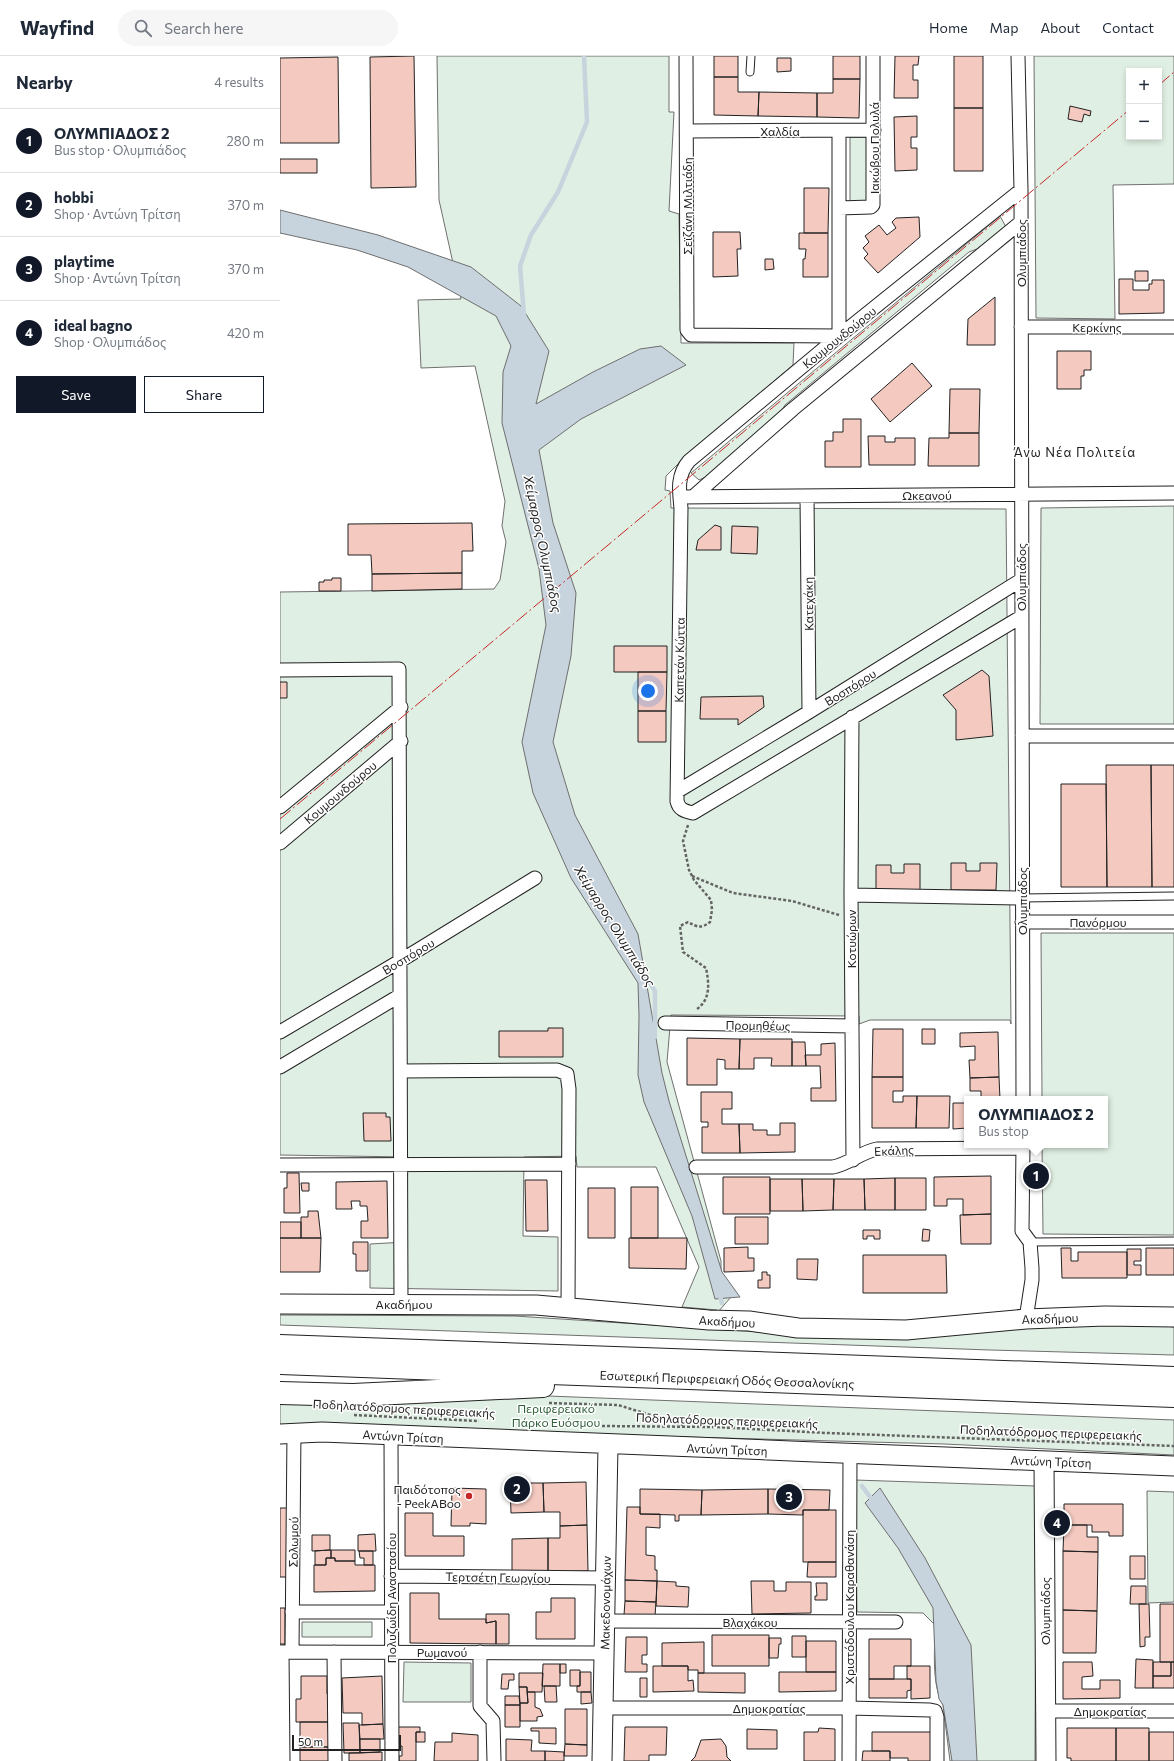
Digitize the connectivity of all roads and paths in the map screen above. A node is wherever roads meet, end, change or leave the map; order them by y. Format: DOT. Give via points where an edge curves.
graph roads {
  1 [pos="686,56"];
  2 [pos="751,56"];
  3 [pos="874,56"];
  4 [pos="1018,56"];
  5 [pos="750,72"];
  6 [pos="874,130"];
  7 [pos="687,131"];
  8 [pos="839,131"];
  9 [pos="1021,190"];
  10 [pos="839,208"];
  11 [pos="1021,222"];
  12 [pos="1021,327"];
  13 [pos="1174,327"];
  14 [pos="839,336"];
  15 [pos="1172,491"];
  16 [pos="1021,495"];
  17 [pos="680,496"];
  18 [pos="694,496"];
  19 [pos="806,496"];
  20 [pos="1022,580"];
  21 [pos="1022,617"];
  22 [pos="280,670"];
  23 [pos="401,707"];
  24 [pos="809,712"];
  25 [pos="852,717"];
  26 [pos="1022,736"];
  27 [pos="1174,736"];
  28 [pos="401,741"];
  29 [pos="678,791"];
  30 [pos="280,807"];
  31 [pos="693,813"];
  32 [pos="280,843"];
  33 [pos="692,876"];
  34 [pos="535,878"];
  35 [pos="851,895"];
  36 [pos="1174,896"];
  37 [pos="1022,898"];
  38 [pos="851,917"];
  39 [pos="1022,922"];
  40 [pos="1174,922"];
  41 [pos="400,961"];
  42 [pos="399,996"];
  43 [pos="670,1023"];
  44 [pos="852,1026"];
  45 [pos="280,1032"];
  46 [pos="280,1067"];
  47 [pos="401,1071"];
  48 [pos="1023,1096"];
  49 [pos="964,1147"];
  50 [pos="1023,1148"];
  51 [pos="853,1160"];
  52 [pos="569,1164"];
  53 [pos="280,1165"];
  54 [pos="401,1166"];
  55 [pos="696,1167"];
  56 [pos="1174,1241"];
  57 [pos="1030,1242"];
  58 [pos="280,1304"];
  59 [pos="401,1304"];
  60 [pos="568,1308"];
  61 [pos="1174,1317"];
  62 [pos="1026,1319"];
  63 [pos="280,1346"];
  64 [pos="280,1363"];
  65 [pos="663,1377"];
  66 [pos="1174,1378"];
  67 [pos="280,1393"];
  68 [pos="1174,1396"];
  69 [pos="544,1403"];
  70 [pos="354,1411"];
  71 [pos="362,1411"];
  72 [pos="352,1414"];
  73 [pos="484,1421"];
  74 [pos="600,1426"];
  75 [pos="687,1426"];
  76 [pos="287,1433"];
  77 [pos="391,1435"];
  78 [pos="1002,1435"];
  79 [pos="1043,1436"];
  80 [pos="608,1446"];
  81 [pos="1174,1446"];
  82 [pos="850,1453"];
  83 [pos="1044,1461"];
  84 [pos="1174,1466"];
  85 [pos="391,1576"];
  86 [pos="605,1578"];
  87 [pos="292,1612"];
  88 [pos="391,1612"];
  89 [pos="604,1621"];
  90 [pos="850,1622"];
  91 [pos="896,1622"];
  92 [pos="285,1652"];
  93 [pos="334,1652"];
  94 [pos="391,1652"];
  95 [pos="480,1652"];
  96 [pos="604,1654"];
  97 [pos="603,1708"];
  98 [pos="849,1708"];
  99 [pos="1046,1711"];
  100 [pos="1174,1711"];
  101 [pos="283,1761"];
  102 [pos="335,1761"];
  103 [pos="392,1761"];
  104 [pos="494,1761"];
  105 [pos="602,1761"];
  106 [pos="849,1761"];
  107 [pos="937,1761"];
  108 [pos="1046,1761"];
  1 -- 7 [label="street, Σεϊζάνη Μιλτιάδη"];
  2 -- 5 [label="lane"];
  3 -- 6 [label="street, Ιακώβου Πολυλά"];
  4 -- 9 [label="street, Ολυμπιάδος"];
  6 -- 8 [label="street, Χαλδία"];
  6 -- 10 [label="street, Ιακώβου Πολυλά" via="873,205"];
  7 -- 8 [label="street, Χαλδία"];
  7 -- 14 [label="street, Σεϊζάνη Μιλτιάδη" via="687,330 694,336"];
  8 -- 10 [label="street"];
  9 -- 11 [label="street, Ολυμπιάδος"];
  9 -- 14 [label="street, Κουμουνδούρου"];
  10 -- 14 [label="street"];
  11 -- 12 [label="street, Ολυμπιάδος"];
  11 -- 18 [label="street" via="793,409"];
  12 -- 13 [label="street, Κερκίνης"];
  12 -- 16 [label="street, Ολυμπιάδος"];
  14 -- 17 [label="street, Κουμουνδούρου" via="689,461 680,476"];
  15 -- 16 [label="street, Ωκεανού"];
  16 -- 19 [label="street, Ωκεανού"];
  16 -- 20 [label="street, Ολυμπιάδος"];
  17 -- 18 [label="street, Ωκεανού"];
  17 -- 29 [label="street, Καπετάν Κώττα"];
  18 -- 19 [label="street, Ωκεανού"];
  19 -- 24 [label="street, Κατεχάκη"];
  20 -- 21 [label="street, Ολυμπιάδος"];
  20 -- 24 [label="street, Βοσπόρου"];
  21 -- 25 [label="street"];
  21 -- 26 [label="street, Ολυμπιάδος"];
  22 -- 23 [label="street" via="400,669"];
  23 -- 28 [label="street"];
  23 -- 30 [label="street"];
  24 -- 29 [label="street, Βοσπόρου"];
  25 -- 31 [label="street"];
  25 -- 35 [label="street, Κοτυώρων"];
  26 -- 27 [label="street"];
  26 -- 37 [label="street, Ολυμπιάδος"];
  28 -- 32 [label="street, Κουμουνδούρου"];
  28 -- 41 [label="street"];
  29 -- 31 [label="street, Καπετάν Κώττα" via="679,807 683,811"];
  31 -- 33 [label="path" via="683,841"];
  33 -- 38 [label="path" via="733,893 792,901"];
  33 -- 43 [label="path" via="711,900 710,922 703,927 688,922 680,926 680,937 683,952 706,968 709,982 703,1004"];
  34 -- 41 [label="street, Βοσπόρου"];
  35 -- 37 [label="street"];
  35 -- 38 [label="street, Κοτυώρων"];
  36 -- 37 [label="lane"];
  37 -- 39 [label="street, Ολυμπιάδος"];
  38 -- 44 [label="street, Κοτυώρων"];
  39 -- 40 [label="street, Πανόρμου"];
  39 -- 48 [label="street, Ολυμπιάδος"];
  41 -- 42 [label="street"];
  41 -- 45 [label="street, Βοσπόρου"];
  42 -- 46 [label="street"];
  42 -- 47 [label="street"];
  43 -- 44 [label="street, Προμηθέως"];
  44 -- 51 [label="street, Κοτυώρων"];
  47 -- 52 [label="street" via="557,1070 567,1074"];
  47 -- 54 [label="street"];
  49 -- 51 [label="street, Εκάλης" via="876,1149"];
  50 -- 57 [label="street" via="1022,1231"];
  51 -- 55 [label="street, Εκάλης" via="834,1167"];
  52 -- 54 [label="street"];
  52 -- 60 [label="street"];
  53 -- 54 [label="street"];
  54 -- 59 [label="street"];
  56 -- 57 [label="lane"];
  57 -- 62 [label="street" via="1032,1280"];
  58 -- 59 [label="street, Ακαδήμου"];
  59 -- 60 [label="street, Ακαδήμου" via="516,1304"];
  60 -- 62 [label="street, Ακαδήμου" via="749,1321 806,1328 906,1330"];
  61 -- 62 [label="street, Ακαδήμου"];
  63 -- 66 [label="highway, Εσωτερική Περιφερειακή Οδός Θεσσαλονίκης"];
  64 -- 65 [label="highway, Εσωτερική Περιφερειακή Οδός Θεσσαλονίκης"];
  65 -- 67 [label="highway" via="648,1384 532,1386 353,1395"];
  65 -- 68 [label="highway, Εσωτερική Περιφερειακή Οδός Θεσσαλονίκης"];
  69 -- 75 [label="path" via="618,1405"];
  70 -- 71 [label="path"];
  72 -- 73 [label="path, Ποδηλατόδρομος περιφερειακής"];
  74 -- 75 [label="path, Ποδηλατόδρομος περιφερειακής"];
  75 -- 81 [label="path, Ποδηλατόδρομος περιφερειακής"];
  76 -- 77 [label="street, Αντώνη Τρίτση"];
  76 -- 87 [label="street, Σολωμού"];
  77 -- 80 [label="street, Αντώνη Τρίτση"];
  77 -- 85 [label="street, Πολυζωίδη Αναστασίου"];
  78 -- 79 [label="path"];
  80 -- 82 [label="street, Αντώνη Τρίτση"];
  80 -- 86 [label="street, Μακεδονομάχων"];
  82 -- 83 [label="street, Αντώνη Τρίτση"];
  82 -- 90 [label="street, Χριστόδουλου Καραθανάση"];
  83 -- 84 [label="street, Αντώνη Τρίτση"];
  83 -- 99 [label="street, Ολυμπιάδος"];
  85 -- 86 [label="street, Τερτσέτη Γεωργίου"];
  85 -- 88 [label="street, Πολυζωίδη Αναστασίου"];
  86 -- 89 [label="street, Μακεδονομάχων"];
  87 -- 88 [label="street"];
  87 -- 92 [label="street, Σολωμού"];
  88 -- 94 [label="street, Πολυζωίδη Αναστασίου"];
  89 -- 90 [label="street, Βλαχάκου"];
  89 -- 96 [label="street, Μακεδονομάχων"];
  90 -- 91 [label="street, Βλαχάκου"];
  90 -- 98 [label="street, Χριστόδουλου Καραθανάση"];
  92 -- 93 [label="street, Ρωμανού"];
  92 -- 101 [label="street, Σολωμού"];
  93 -- 94 [label="street, Ρωμανού"];
  93 -- 102 [label="street"];
  94 -- 95 [label="street, Ρωμανού"];
  94 -- 103 [label="street, Πολυζωίδη Αναστασίου"];
  95 -- 96 [label="street, Ρωμανού"];
  95 -- 104 [label="street" via="480,1706 493,1721"];
  96 -- 97 [label="street, Μακεδονομάχων"];
  97 -- 98 [label="street, Δημοκρατίας"];
  97 -- 105 [label="street, Μακεδονομάχων"];
  98 -- 106 [label="street, Χριστόδουλου Καραθανάση"];
  98 -- 107 [label="street, Δημοκρατίας" via="935,1712"];
  99 -- 100 [label="street, Δημοκρατίας"];
  99 -- 108 [label="street, Ολυμπιάδος"];
}
